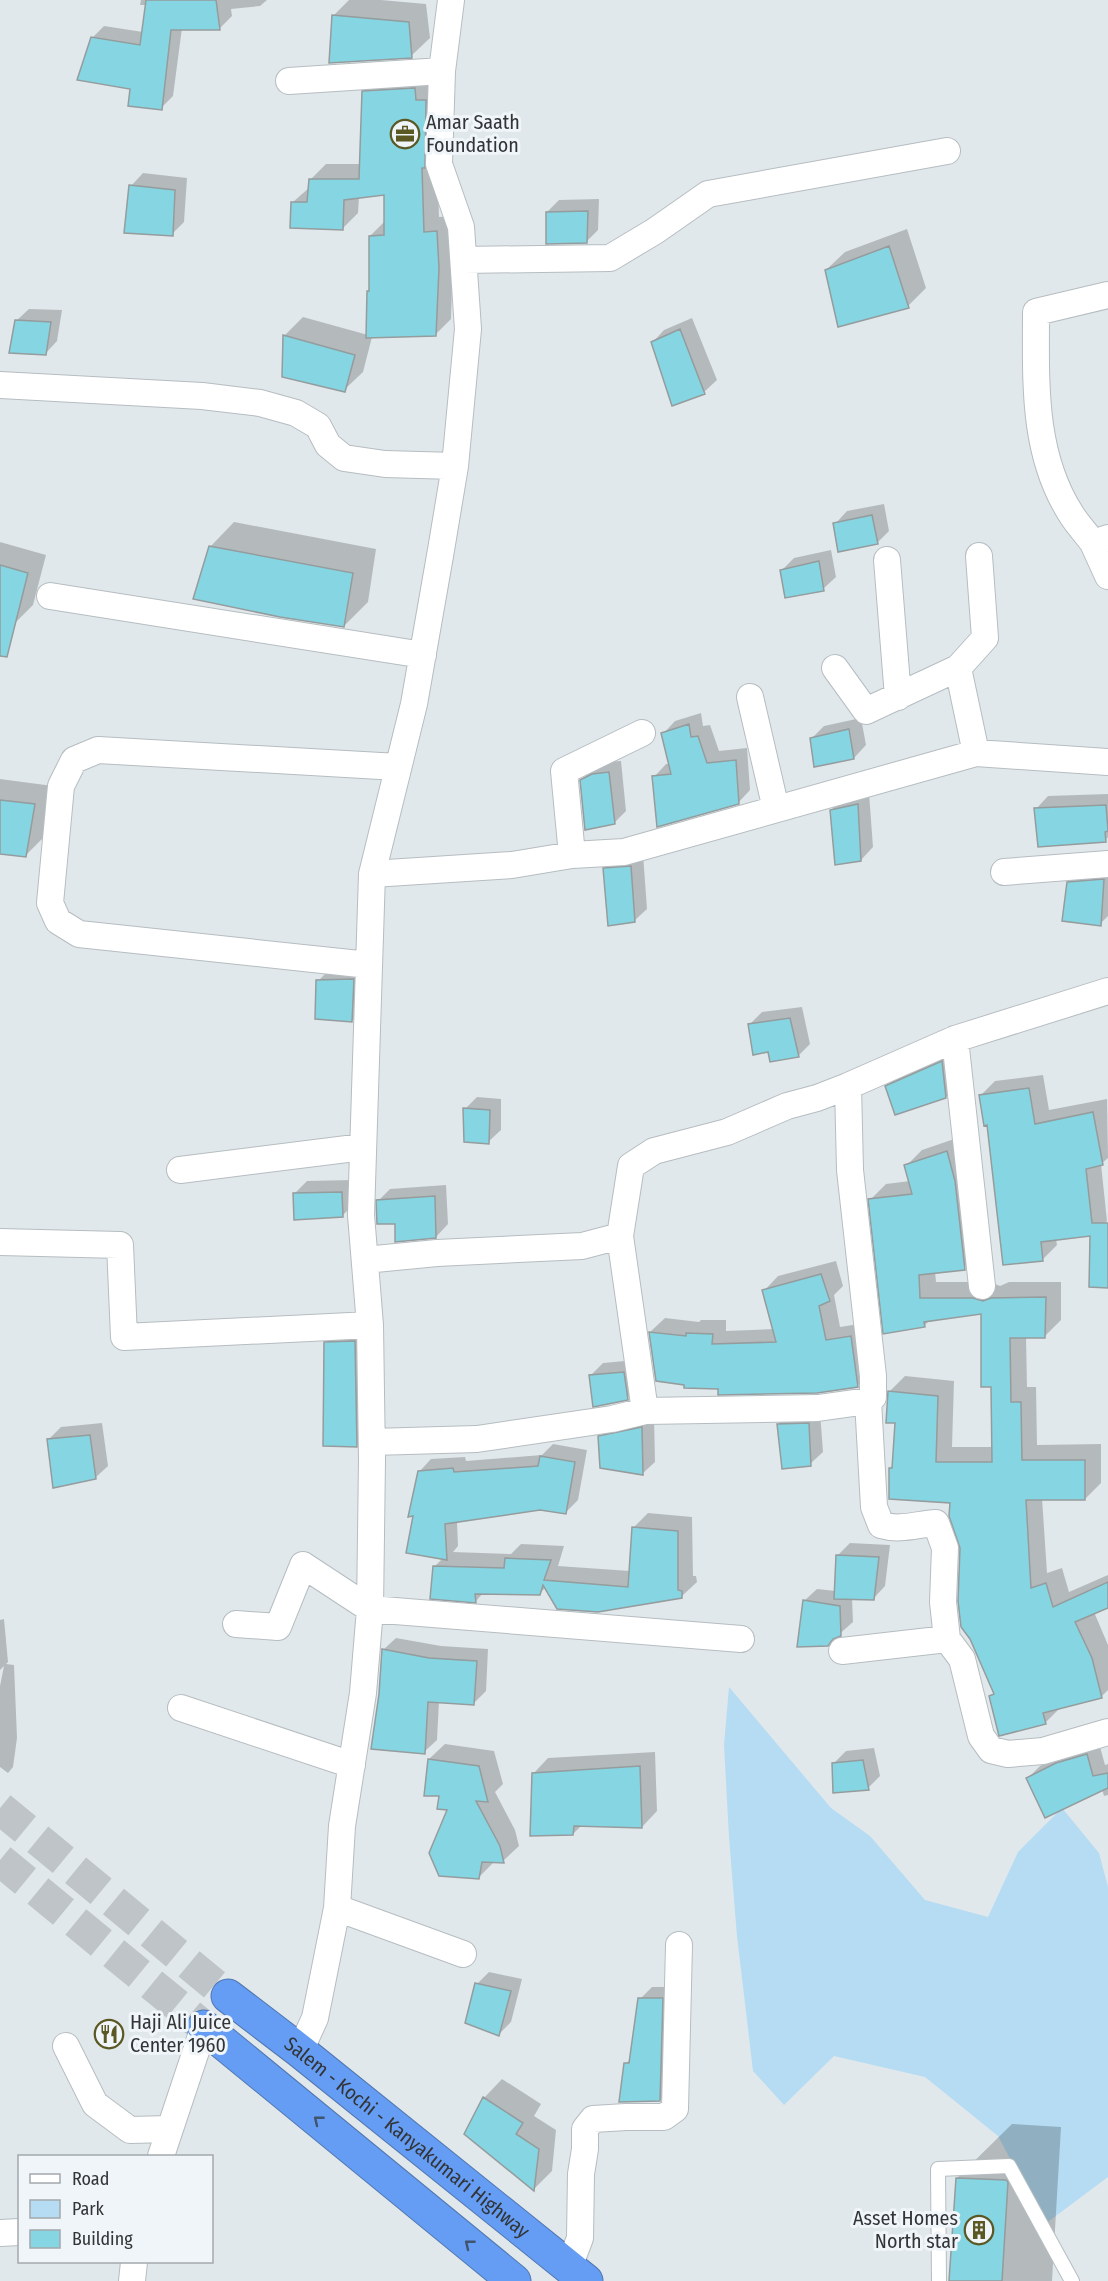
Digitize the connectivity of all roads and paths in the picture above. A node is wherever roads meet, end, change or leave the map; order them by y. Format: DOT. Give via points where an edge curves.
graph roads {
  1 [pos="451,0"];
  2 [pos="441,71"];
  3 [pos="289,81"];
  4 [pos="947,151"];
  5 [pos="464,260"];
  6 [pos="1108,295"];
  7 [pos="0,384"];
  8 [pos="455,466"];
  9 [pos="1101,540"];
  10 [pos="979,556"];
  11 [pos="887,560"];
  12 [pos="1108,576"];
  13 [pos="50,596"];
  14 [pos="423,655"];
  15 [pos="835,668"];
  16 [pos="958,668"];
  17 [pos="750,697"];
  18 [pos="898,697"];
  19 [pos="642,733"];
  20 [pos="976,753"];
  21 [pos="1108,762"];
  22 [pos="398,767"];
  23 [pos="776,809"];
  24 [pos="572,855"];
  25 [pos="1108,864"];
  26 [pos="1004,872"];
  27 [pos="372,874"];
  28 [pos="369,965"];
  29 [pos="1108,991"];
  30 [pos="956,1039"];
  31 [pos="848,1086"];
  32 [pos="363,1147"];
  33 [pos="180,1170"];
  34 [pos="620,1236"];
  35 [pos="0,1242"];
  36 [pos="365,1260"];
  37 [pos="982,1286"];
  38 [pos="370,1325"];
  39 [pos="868,1401"];
  40 [pos="645,1411"];
  41 [pos="372,1442"];
  42 [pos="370,1609"];
  43 [pos="236,1624"];
  44 [pos="947,1638"];
  45 [pos="741,1639"];
  46 [pos="842,1651"];
  47 [pos="181,1708"];
  48 [pos="1108,1732"];
  49 [pos="352,1765"];
  50 [pos="337,1908"];
  51 [pos="678,1945"];
  52 [pos="463,1954"];
  53 [pos="228,1996"];
  54 [pos="204,2027"];
  55 [pos="66,2046"];
  56 [pos="300,2051"];
  57 [pos="170,2129"];
  58 [pos="162,2155"];
  59 [pos="18,2232"];
  60 [pos="0,2233"];
  61 [pos="134,2263"];
  62 [pos="577,2274"];
  63 [pos="132,2281"];
  64 [pos="514,2281"];
  65 [pos="939,2281"];
  66 [pos="1072,2281"];
  1 -- 2 [label="street"];
  2 -- 3 [label="street"];
  2 -- 5 [label="street" via="439,164 461,227"];
  4 -- 5 [label="street" via="708,194 610,258"];
  5 -- 8 [label="street" via="468,329"];
  6 -- 9 [label="street" via="1036,312 1036,402 1040,429 1055,481 1070,513"];
  7 -- 8 [label="street" via="261,403 296,413 318,426 328,445 344,458 385,464"];
  8 -- 14 [label="street"];
  9 -- 12 [label="street"];
  10 -- 16 [label="street" via="985,638"];
  11 -- 18 [label="street"];
  13 -- 14 [label="street"];
  14 -- 22 [label="street"];
  15 -- 18 [label="street" via="866,711"];
  16 -- 18 [label="street"];
  16 -- 20 [label="street"];
  17 -- 23 [label="street"];
  19 -- 24 [label="street" via="564,771"];
  20 -- 21 [label="street"];
  20 -- 23 [label="street"];
  22 -- 27 [label="street"];
  22 -- 28 [label="street" via="98,750 74,760 61,786 50,903 58,921 79,934"];
  23 -- 24 [label="street" via="624,852"];
  24 -- 27 [label="street" via="512,865"];
  25 -- 26 [label="street"];
  27 -- 28 [label="street"];
  28 -- 32 [label="street"];
  29 -- 30 [label="street"];
  30 -- 31 [label="street"];
  30 -- 37 [label="street"];
  31 -- 34 [label="street" via="727,1132 654,1151 631,1166"];
  31 -- 39 [label="street" via="850,1170 873,1376 873,1396"];
  32 -- 33 [label="street"];
  32 -- 36 [label="street" via="361,1215"];
  34 -- 36 [label="street" via="582,1246"];
  34 -- 40 [label="street"];
  35 -- 38 [label="street" via="120,1245 124,1337"];
  36 -- 38 [label="street"];
  38 -- 41 [label="street"];
  39 -- 40 [label="street" via="818,1408"];
  39 -- 44 [label="street" via="874,1507 881,1525 904,1528 936,1523 940,1529 945,1548 943,1602"];
  40 -- 41 [label="street" via="477,1439"];
  41 -- 42 [label="street"];
  42 -- 43 [label="street" via="303,1565 278,1627"];
  42 -- 45 [label="street"];
  42 -- 49 [label="street"];
  44 -- 46 [label="street"];
  44 -- 48 [label="street" via="962,1659 981,1736 991,1750 1008,1754 1043,1751"];
  47 -- 49 [label="street"];
  49 -- 50 [label="street" via="342,1826"];
  50 -- 52 [label="street"];
  50 -- 56 [label="street" via="315,2018"];
  51 -- 62 [label="street" via="675,2109 664,2117 593,2120 585,2128"];
  53 -- 56 [label="highway, Salem - Kochi - Kanyakumari Highway"];
  54 -- 57 [label="street"];
  64 -- 54 [label="highway, one-way"];
  55 -- 57 [label="street" via="94,2104 130,2130"];
  56 -- 62 [label="highway, Salem - Kochi - Kanyakumari Highway"];
  57 -- 58 [label="street"];
  59 -- 60 [label="street"];
  61 -- 63 [label="street"];
  65 -- 66 [label="lane" via="938,2169 1009,2166"];
}
